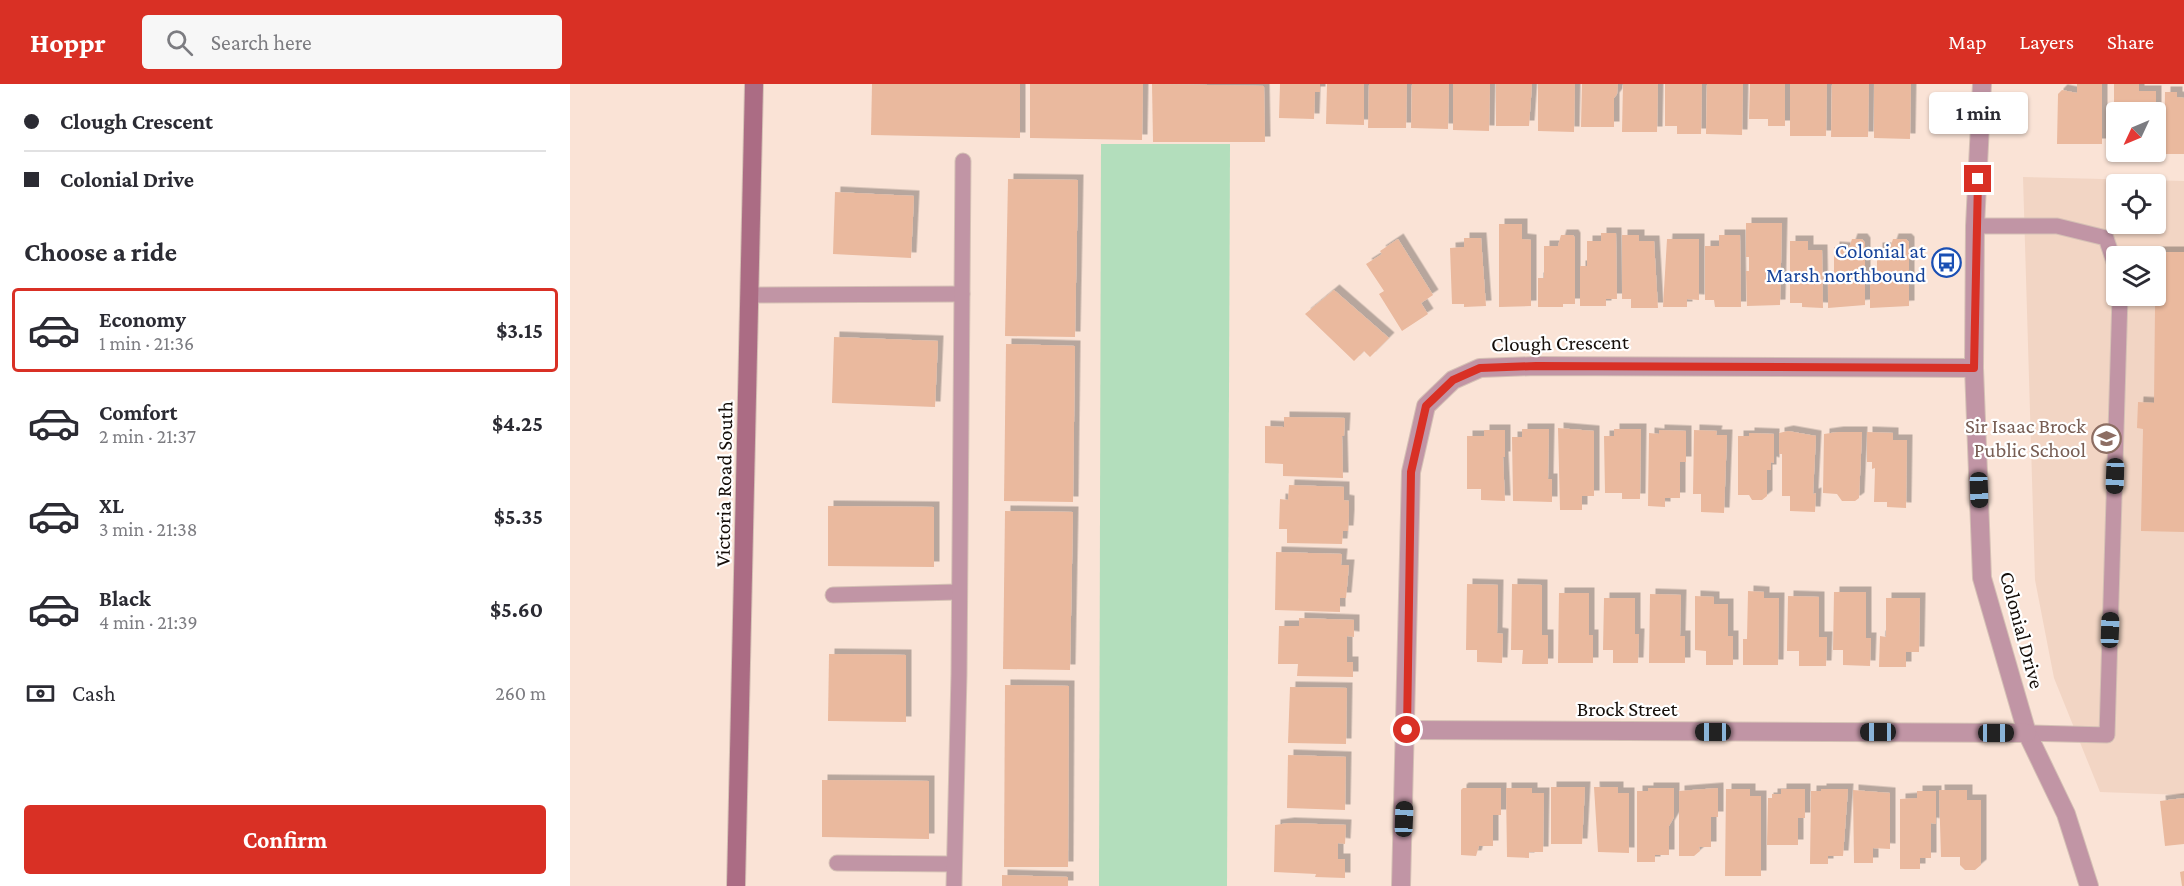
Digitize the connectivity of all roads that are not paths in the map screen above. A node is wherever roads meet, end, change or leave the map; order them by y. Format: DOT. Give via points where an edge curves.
graph roads {
  1 [pos="754,84"];
  2 [pos="1982,84"];
  3 [pos="963,161"];
  4 [pos="1975,226"];
  5 [pos="2109,246"];
  6 [pos="962,294"];
  7 [pos="751,295"];
  8 [pos="2120,306"];
  9 [pos="1974,368"];
  10 [pos="958,592"];
  11 [pos="833,595"];
  12 [pos="1407,730"];
  13 [pos="2028,733"];
  14 [pos="837,863"];
  15 [pos="954,864"];
  16 [pos="736,886"];
  17 [pos="954,886"];
  18 [pos="1401,886"];
  19 [pos="2089,886"];
  1 -- 7 [label="main road, Victoria Road South"];
  2 -- 4 [label="street, Colonial Drive"];
  3 -- 6 [label="lane"];
  4 -- 5 [label="lane" via="2057,226 2106,238"];
  4 -- 9 [label="street, Colonial Drive"];
  6 -- 7 [label="lane"];
  6 -- 10 [label="lane"];
  7 -- 16 [label="main road, Victoria Road South"];
  8 -- 13 [label="lane" via="2107,735"];
  9 -- 12 [label="street, Clough Crescent" via="1536,366 1480,368 1453,380 1426,406 1411,472"];
  9 -- 13 [label="street, Colonial Drive" via="1982,578"];
  10 -- 11 [label="lane"];
  10 -- 15 [label="lane"];
  12 -- 13 [label="street, Brock Street"];
  12 -- 18 [label="street, Clough Crescent"];
  13 -- 19 [label="street, Colonial Drive" via="2066,814"];
  14 -- 15 [label="lane"];
  15 -- 17 [label="lane"];
}
